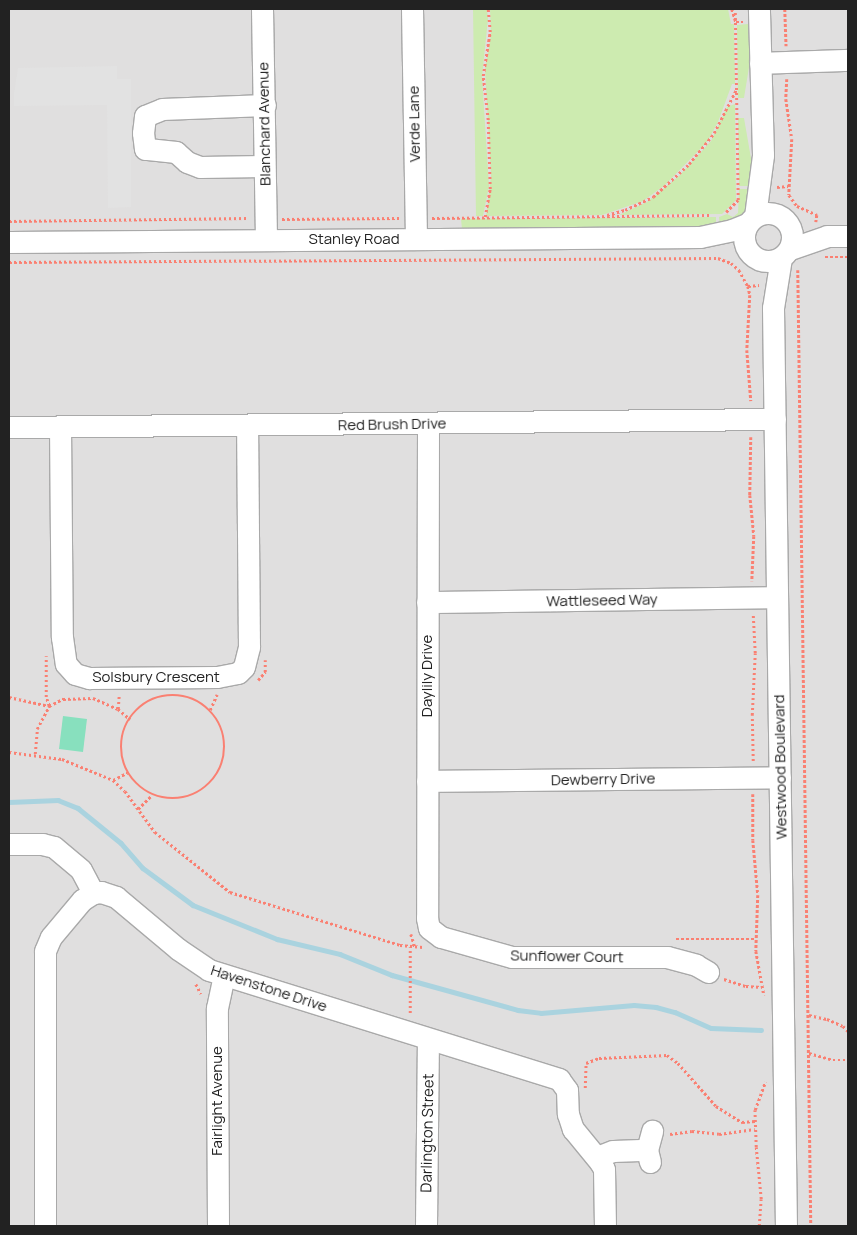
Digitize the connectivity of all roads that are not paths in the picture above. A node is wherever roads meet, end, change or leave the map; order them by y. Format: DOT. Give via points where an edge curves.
graph roads {
  1 [pos="262,9"];
  2 [pos="412,9"];
  3 [pos="759,9"];
  4 [pos="848,60"];
  5 [pos="760,63"];
  6 [pos="265,105"];
  7 [pos="763,155"];
  8 [pos="264,166"];
  9 [pos="785,219"];
  10 [pos="751,220"];
  11 [pos="416,228"];
  12 [pos="265,229"];
  13 [pos="827,236"];
  14 [pos="700,237"];
  15 [pos="9,242"];
  16 [pos="753,255"];
  17 [pos="790,257"];
  18 [pos="773,308"];
  19 [pos="775,419"];
  20 [pos="428,424"];
  21 [pos="247,425"];
  22 [pos="60,426"];
  23 [pos="9,427"];
  24 [pos="777,597"];
  25 [pos="427,602"];
  26 [pos="780,777"];
  27 [pos="427,781"];
  28 [pos="9,844"];
  29 [pos="93,893"];
  30 [pos="424,934"];
  31 [pos="708,972"];
  32 [pos="224,976"];
  33 [pos="428,1039"];
  34 [pos="650,1146"];
  35 [pos="597,1157"];
  36 [pos="45,1226"];
  37 [pos="218,1226"];
  38 [pos="426,1226"];
  39 [pos="605,1226"];
  40 [pos="786,1226"];
  1 -- 6 [label="street, Blanchard Avenue"];
  2 -- 11 [label="street, Verde Lane"];
  3 -- 5 [label="street"];
  4 -- 5 [label="street"];
  5 -- 7 [label="street"];
  6 -- 8 [label="street, Blanchard Avenue"];
  6 -- 8 [label="street" via="162,109 145,116 143,133 145,149 176,152 186,162 200,167"];
  7 -- 9 [label="street" via="769,187"];
  7 -- 10 [label="street"];
  8 -- 12 [label="street, Blanchard Avenue"];
  9 -- 10 [label="street" via="768,212"];
  9 -- 13 [label="street"];
  9 -- 17 [label="street" via="793,236"];
  10 -- 14 [label="street, Stanley Road" via="732,230"];
  10 -- 16 [label="street" via="744,238"];
  11 -- 12 [label="street, Stanley Road"];
  11 -- 14 [label="street, Stanley Road"];
  12 -- 15 [label="street, Stanley Road"];
  13 -- 17 [label="street"];
  14 -- 16 [label="street, Stanley Road"];
  16 -- 17 [label="street" via="774,261"];
  16 -- 18 [label="street, Westwood Boulevard" via="768,285"];
  17 -- 18 [label="street, Westwood Boulevard"];
  18 -- 19 [label="street, Westwood Boulevard"];
  19 -- 20 [label="street, Red Brush Drive"];
  19 -- 24 [label="street, Westwood Boulevard"];
  20 -- 21 [label="street, Red Brush Drive"];
  20 -- 25 [label="street, Daylily Drive"];
  21 -- 22 [label="street, Red Brush Drive"];
  21 -- 22 [label="street, Solsbury Crescent" via="247,659 244,667 233,675 89,678 75,674 66,664 62,637"];
  22 -- 23 [label="street, Red Brush Drive"];
  24 -- 25 [label="street, Wattleseed Way"];
  24 -- 26 [label="street, Westwood Boulevard"];
  25 -- 27 [label="street, Daylily Drive"];
  26 -- 27 [label="street, Dewberry Drive"];
  26 -- 40 [label="street, Westwood Boulevard"];
  27 -- 30 [label="street, Daylily Drive"];
  28 -- 29 [label="street" via="54,847 77,865"];
  29 -- 32 [label="street, Havenstone Drive" via="102,892 116,897 197,963"];
  29 -- 36 [label="street" via="82,900 51,937 45,951"];
  30 -- 31 [label="street, Sunflower Court" via="512,957 667,957"];
  32 -- 33 [label="street, Havenstone Drive"];
  32 -- 37 [label="street, Fairlight Avenue" via="217,1008"];
  33 -- 35 [label="street, Havenstone Drive" via="559,1079 567,1090 568,1114 573,1129"];
  33 -- 38 [label="street, Darlington Street"];
  34 -- 35 [label="street" via="613,1151"];
  35 -- 39 [label="street, Havenstone Drive" via="605,1177"];
}
